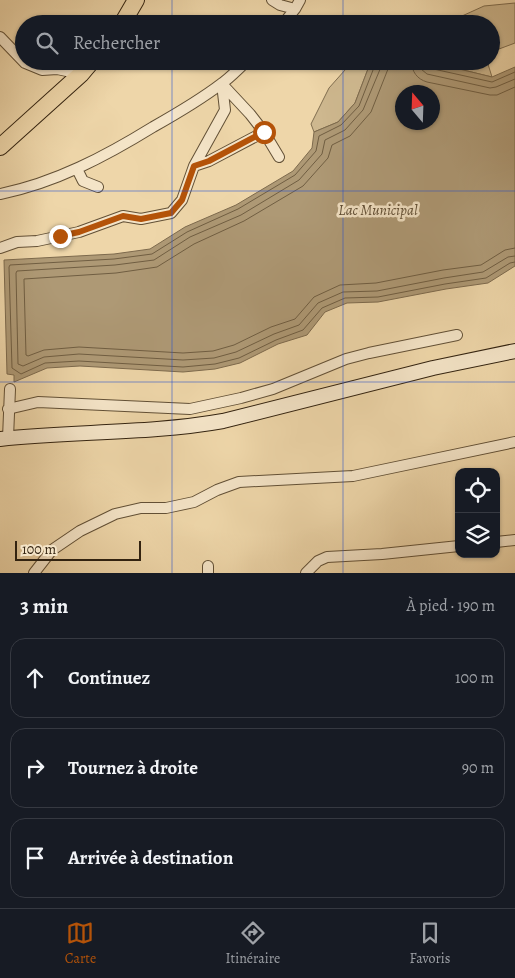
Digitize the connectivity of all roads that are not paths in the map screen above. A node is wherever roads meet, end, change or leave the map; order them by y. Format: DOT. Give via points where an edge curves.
graph roads {
  1 [pos="136,0"];
  2 [pos="272,0"];
  3 [pos="297,5"];
  4 [pos="127,15"];
  5 [pos="0,37"];
  6 [pos="15,53"];
  7 [pos="62,70"];
  8 [pos="84,70"];
  9 [pos="237,70"];
  10 [pos="81,74"];
  11 [pos="222,84"];
  12 [pos="264,132"];
  13 [pos="0,147"];
  14 [pos="279,157"];
  15 [pos="194,166"];
  16 [pos="77,168"];
  17 [pos="98,187"];
  18 [pos="0,194"];
  19 [pos="2,250"];
  20 [pos="457,335"];
  21 [pos="515,351"];
  22 [pos="10,390"];
  23 [pos="8,409"];
  24 [pos="4,438"];
  25 [pos="515,442"];
  26 [pos="515,540"];
  27 [pos="500,542"];
  28 [pos="455,546"];
  29 [pos="34,573"];
  30 [pos="306,573"];
  1 -- 4 [label="main road"];
  2 -- 3 [label="street" via="280,5"];
  5 -- 6 [label="street"];
  7 -- 10 [label="street"];
  8 -- 10 [label="main road"];
  9 -- 11 [label="street"];
  10 -- 13 [label="main road"];
  11 -- 12 [label="street"];
  11 -- 15 [label="street" via="225,110"];
  11 -- 16 [label="street" via="126,144"];
  12 -- 14 [label="street"];
  12 -- 15 [label="street"];
  15 -- 19 [label="street" via="182,200 171,213 141,219 123,216 79,232 17,242"];
  16 -- 17 [label="street" via="83,181"];
  16 -- 18 [label="street" via="36,185"];
  20 -- 23 [label="street" via="346,359 273,389 190,409 38,402"];
  21 -- 24 [label="main road" via="433,368 224,421 193,426"];
  22 -- 23 [label="street"];
  23 -- 24 [label="street"];
  25 -- 29 [label="street" via="353,476 239,482 194,502 115,514 80,531 52,550"];
  26 -- 27 [label="street"];
  28 -- 30 [label="street" via="327,557"];
}
